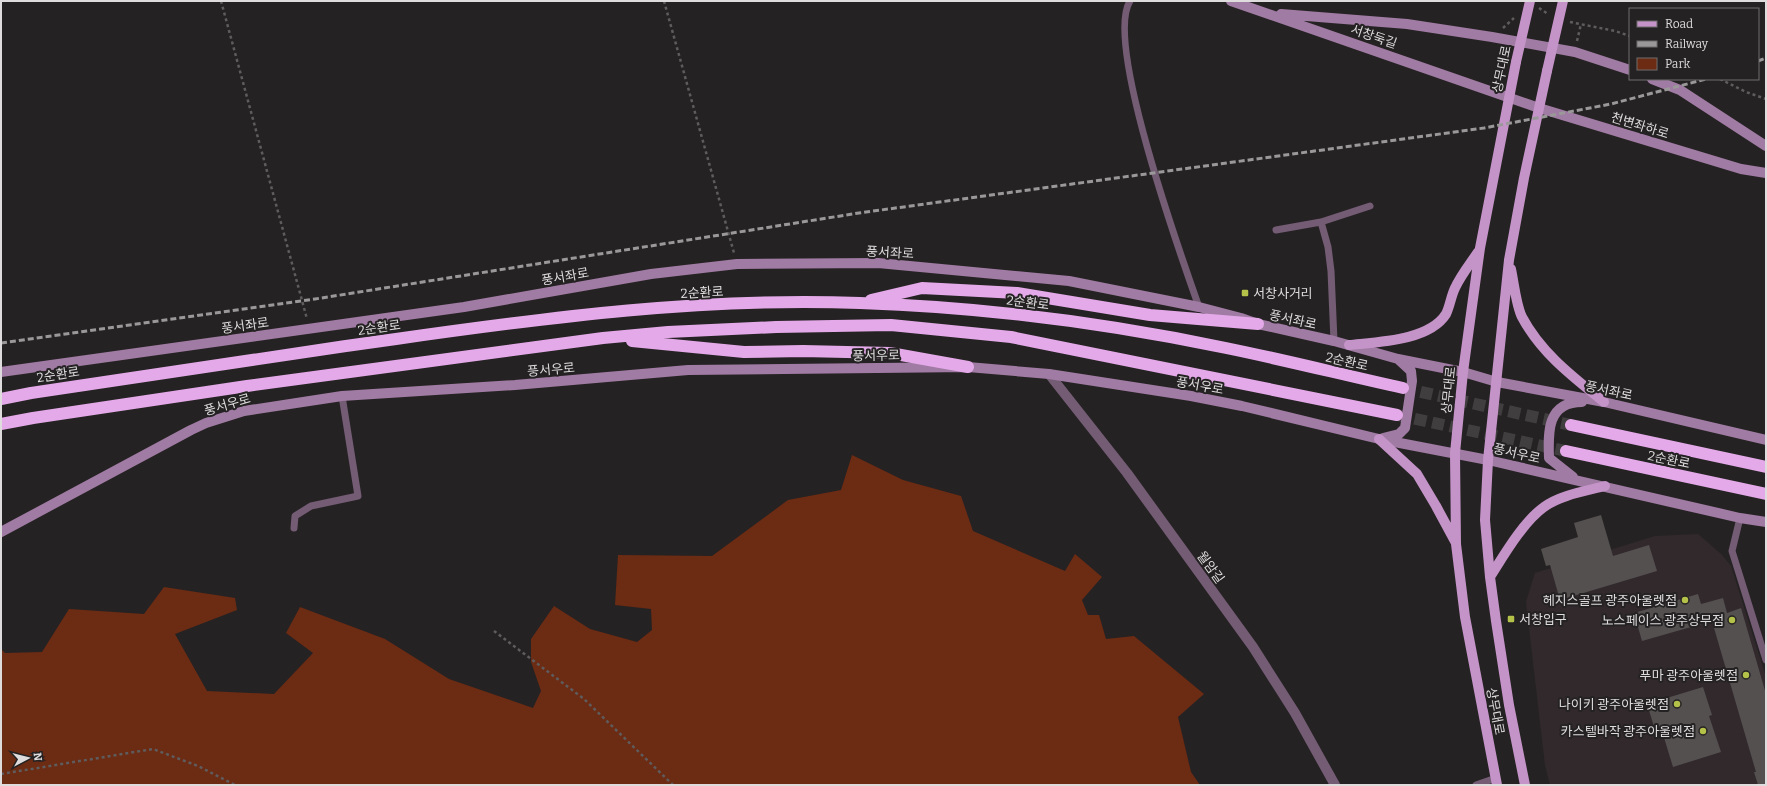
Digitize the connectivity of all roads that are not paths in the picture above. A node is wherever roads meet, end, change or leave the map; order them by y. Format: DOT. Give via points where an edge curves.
graph roads {
  1 [pos="1130,1"];
  2 [pos="1231,1"];
  3 [pos="1564,1"];
  4 [pos="1534,4"];
  5 [pos="1265,12"];
  6 [pos="1629,70"];
  7 [pos="1655,80"];
  8 [pos="1508,96"];
  9 [pos="1539,108"];
  10 [pos="1766,146"];
  11 [pos="1766,174"];
  12 [pos="1370,206"];
  13 [pos="1321,222"];
  14 [pos="1276,230"];
  15 [pos="1480,248"];
  16 [pos="1509,260"];
  17 [pos="860,303"];
  18 [pos="1199,307"];
  19 [pos="1258,324"];
  20 [pos="603,338"];
  21 [pos="1334,341"];
  22 [pos="1349,345"];
  23 [pos="1398,359"];
  24 [pos="968,367"];
  25 [pos="1,372"];
  26 [pos="1463,372"];
  27 [pos="1049,374"];
  28 [pos="1497,382"];
  29 [pos="1403,388"];
  30 [pos="342,396"];
  31 [pos="1,399"];
  32 [pos="1604,402"];
  33 [pos="1397,415"];
  34 [pos="1,424"];
  35 [pos="1571,425"];
  36 [pos="1379,439"];
  37 [pos="1766,440"];
  38 [pos="1566,451"];
  39 [pos="1456,453"];
  40 [pos="1488,460"];
  41 [pos="1766,467"];
  42 [pos="1576,480"];
  43 [pos="1605,486"];
  44 [pos="1766,494"];
  45 [pos="1740,518"];
  46 [pos="1766,522"];
  47 [pos="294,528"];
  48 [pos="1,532"];
  49 [pos="1456,544"];
  50 [pos="1490,577"];
  51 [pos="1766,660"];
  52 [pos="1497,782"];
  53 [pos="1335,785"];
  54 [pos="1476,785"];
  55 [pos="1525,785"];
  1 -- 18 [label="lane" via="1125,15 1126,54 1142,129 1170,224"];
  2 -- 5 [label="street, 서창둑길"];
  3 -- 9 [label="main road, 상무대로, bridge"];
  4 -- 8 [label="main road, 상무대로, bridge"];
  5 -- 6 [label="street" via="1406,24 1575,52"];
  5 -- 8 [label="street, 서창둑길"];
  7 -- 10 [label="street" via="1680,90"];
  8 -- 9 [label="street, 천변좌하로"];
  8 -- 15 [label="main road, 상무대로"];
  9 -- 11 [label="street, 천변좌하로" via="1741,169"];
  9 -- 16 [label="main road, 상무대로"];
  12 -- 13 [label="lane"];
  13 -- 14 [label="lane"];
  13 -- 21 [label="lane" via="1331,271"];
  15 -- 22 [label="main road" via="1454,288 1446,314 1433,328 1412,336"];
  15 -- 26 [label="main road, 상무대로"];
  16 -- 28 [label="main road, 상무대로"];
  16 -- 32 [label="main road" via="1522,316 1541,347"];
  17 -- 19 [label="highway" via="922,288 1017,293 1150,314"];
  17 -- 29 [label="highway, 2순환로" via="1010,313 1143,332"];
  17 -- 31 [label="highway, 2순환로" via="741,303 623,310 506,323"];
  18 -- 19 [label="street, 풍서좌로"];
  18 -- 25 [label="street, 풍서좌로" via="1069,281 970,270 878,263 737,264 651,274 464,307"];
  19 -- 21 [label="street, 풍서좌로"];
  20 -- 24 [label="highway" via="744,352 890,353"];
  20 -- 33 [label="highway" via="776,327 891,325 1011,337"];
  20 -- 34 [label="highway" via="247,386"];
  21 -- 22 [label="street, 풍서좌로"];
  22 -- 23 [label="street, 풍서좌로"];
  23 -- 26 [label="street, 풍서좌로"];
  23 -- 36 [label="street" via="1411,371 1412,381 1405,428 1400,434"];
  24 -- 27 [label="street, 풍서우로"];
  24 -- 30 [label="street, 풍서우로" via="688,370"];
  26 -- 28 [label="street, 풍서좌로"];
  26 -- 39 [label="main road, 상무대로"];
  27 -- 36 [label="street, 풍서우로" via="1242,406"];
  27 -- 53 [label="street, 월암길" via="1127,473 1253,647 1295,713"];
  28 -- 32 [label="street, 풍서좌로"];
  28 -- 40 [label="main road, 상무대로"];
  30 -- 47 [label="lane" via="358,496 311,506 295,516"];
  30 -- 48 [label="street, 풍서우로" via="244,411 206,423"];
  32 -- 37 [label="street, 풍서좌로"];
  32 -- 42 [label="street" via="1570,402 1555,413 1548,433 1549,458"];
  35 -- 41 [label="highway, 2순환로"];
  36 -- 39 [label="street, 풍서우로"];
  36 -- 49 [label="main road" via="1417,474"];
  38 -- 44 [label="highway, 2순환로"];
  39 -- 40 [label="street, 풍서우로"];
  39 -- 49 [label="main road, 상무대로"];
  40 -- 42 [label="street, 풍서우로"];
  40 -- 50 [label="main road, 상무대로" via="1485,520"];
  42 -- 43 [label="street, 풍서우로"];
  43 -- 45 [label="street, 풍서우로"];
  43 -- 50 [label="main road" via="1573,494 1544,507 1520,532"];
  45 -- 46 [label="street, 풍서우로"];
  45 -- 51 [label="lane" via="1732,551"];
  49 -- 52 [label="main road, 상무대로" via="1465,617"];
  50 -- 55 [label="main road, 상무대로" via="1509,705"];
  52 -- 54 [label="lane"];
}
